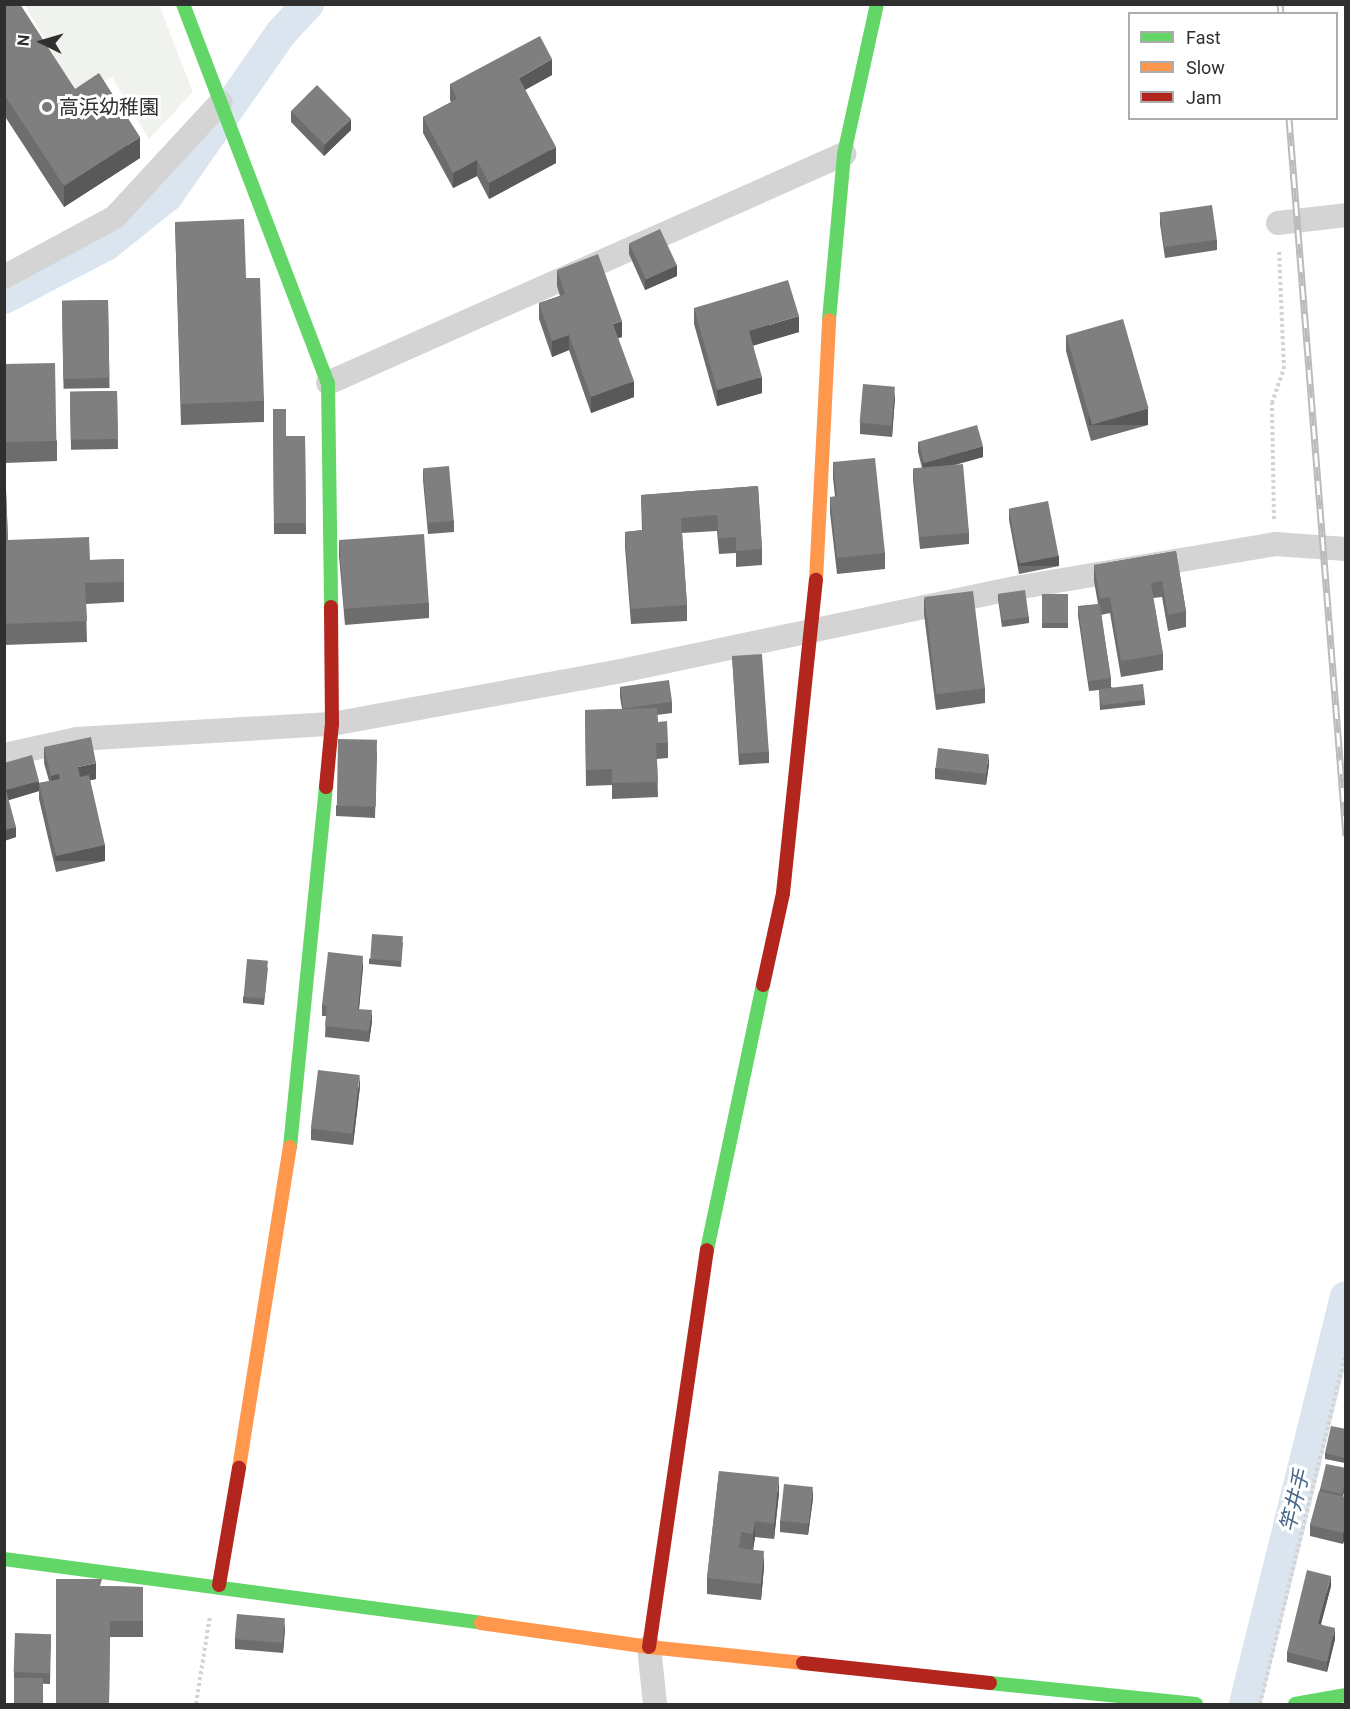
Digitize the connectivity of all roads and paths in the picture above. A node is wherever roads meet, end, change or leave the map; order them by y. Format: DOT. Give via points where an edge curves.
graph roads {
  1 [pos="183,4"];
  2 [pos="877,4"];
  3 [pos="221,102"];
  4 [pos="844,154"];
  5 [pos="1346,215"];
  6 [pos="1278,223"];
  7 [pos="4,277"];
  8 [pos="328,383"];
  9 [pos="1275,544"];
  10 [pos="1346,549"];
  11 [pos="813,630"];
  12 [pos="332,724"];
  13 [pos="4,755"];
  14 [pos="1346,1350"];
  15 [pos="4,1559"];
  16 [pos="219,1585"];
  17 [pos="649,1647"];
  18 [pos="1346,1695"];
  19 [pos="196,1704"];
  20 [pos="655,1704"];
  21 [pos="1196,1704"];
  22 [pos="1260,1704"];
  23 [pos="1295,1704"];
  1 -- 3 [label="street"];
  2 -- 4 [label="street"];
  3 -- 7 [label="street" via="115,217"];
  3 -- 8 [label="street"];
  4 -- 8 [label="street"];
  4 -- 11 [label="street" via="831,284"];
  5 -- 6 [label="street"];
  6 -- 9 [label="path" via="1284,369 1272,403"];
  8 -- 12 [label="street"];
  9 -- 10 [label="street"];
  9 -- 11 [label="street" via="1016,588"];
  11 -- 12 [label="street" via="616,672"];
  11 -- 17 [label="street" via="783,893 712,1216"];
  12 -- 13 [label="street" via="77,739"];
  12 -- 16 [label="street" via="297,1097 273,1271"];
  14 -- 22 [label="path"];
  15 -- 16 [label="street"];
  16 -- 17 [label="street"];
  16 -- 19 [label="path" via="205,1635"];
  17 -- 20 [label="street"];
  17 -- 21 [label="street"];
  18 -- 23 [label="street"];
}
